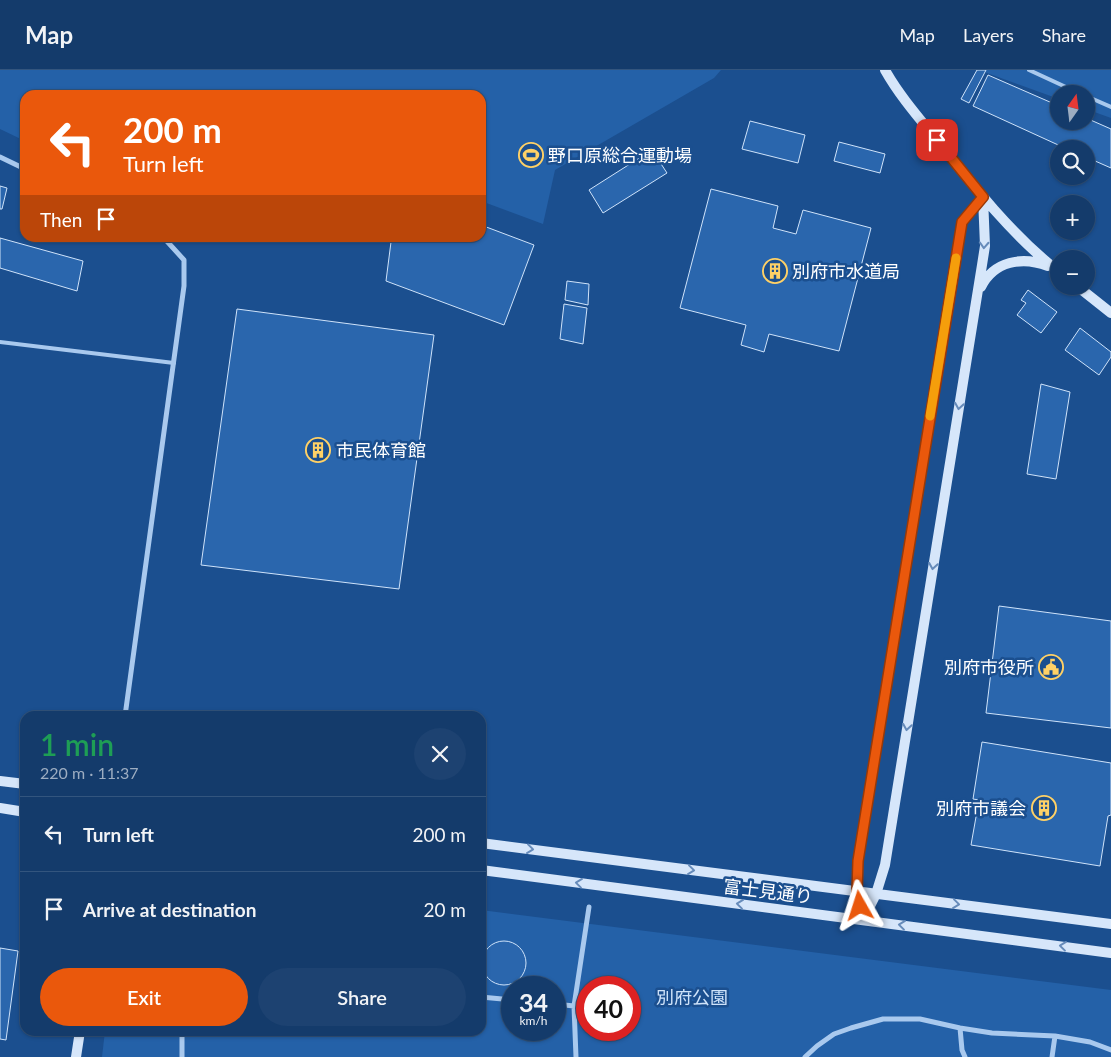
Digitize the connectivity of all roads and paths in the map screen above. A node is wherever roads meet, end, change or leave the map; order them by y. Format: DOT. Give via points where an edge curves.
graph roads {
  1 [pos="885,70"];
  2 [pos="1029,70"];
  3 [pos="1062,85"];
  4 [pos="1095,100"];
  5 [pos="1111,108"];
  6 [pos="0,157"];
  7 [pos="20,167"];
  8 [pos="983,197"];
  9 [pos="168,242"];
  10 [pos="1050,264"];
  11 [pos="1050,267"];
  12 [pos="978,294"];
  13 [pos="1088,295"];
  14 [pos="1111,313"];
  15 [pos="0,342"];
  16 [pos="174,363"];
  17 [pos="126,711"];
  18 [pos="0,781"];
  19 [pos="20,783"];
  20 [pos="0,808"];
  21 [pos="20,811"];
  22 [pos="486,844"];
  23 [pos="486,871"];
  24 [pos="857,892"];
  25 [pos="876,894"];
  26 [pos="588,907"];
  27 [pos="863,920"];
  28 [pos="1111,924"];
  29 [pos="1111,953"];
  30 [pos="486,997"];
  31 [pos="501,999"];
  32 [pos="566,1005"];
  33 [pos="574,1006"];
  34 [pos="960,1028"];
  35 [pos="79,1036"];
  36 [pos="182,1036"];
  37 [pos="1055,1036"];
  38 [pos="1111,1050"];
  39 [pos="76,1057"];
  40 [pos="182,1057"];
  41 [pos="576,1057"];
  42 [pos="805,1057"];
  43 [pos="965,1057"];
  44 [pos="1052,1057"];
  1 -- 8 [label="street" via="903,98"];
  2 -- 3 [label="lane"];
  4 -- 5 [label="lane"];
  6 -- 7 [label="street"];
  8 -- 10 [label="street"];
  8 -- 12 [label="street, one-way" via="985,246"];
  8 -- 24 [label="street" via="962,222 858,861"];
  9 -- 16 [label="street" via="184,260 184,286"];
  11 -- 12 [label="street" via="1039,262 1016,261 990,274"];
  12 -- 25 [label="street, one-way" via="885,865"];
  13 -- 14 [label="street"];
  15 -- 16 [label="lane"];
  16 -- 17 [label="street"];
  18 -- 19 [label="street"];
  20 -- 21 [label="street"];
  22 -- 24 [label="street, one-way"];
  27 -- 23 [label="street, 富士見通り, one-way"];
  24 -- 25 [label="street"];
  24 -- 27 [label="street"];
  25 -- 27 [label="street"];
  25 -- 28 [label="street, one-way"];
  26 -- 33 [label="street"];
  29 -- 27 [label="street, 富士見通り, one-way"];
  30 -- 31 [label="street"];
  32 -- 33 [label="street"];
  33 -- 41 [label="street"];
  34 -- 37 [label="street"];
  34 -- 42 [label="street" via="920,1019 883,1019 834,1034"];
  34 -- 43 [label="street"];
  35 -- 39 [label="street"];
  36 -- 40 [label="street"];
  37 -- 38 [label="street" via="1090,1042"];
  37 -- 44 [label="street"];
}
